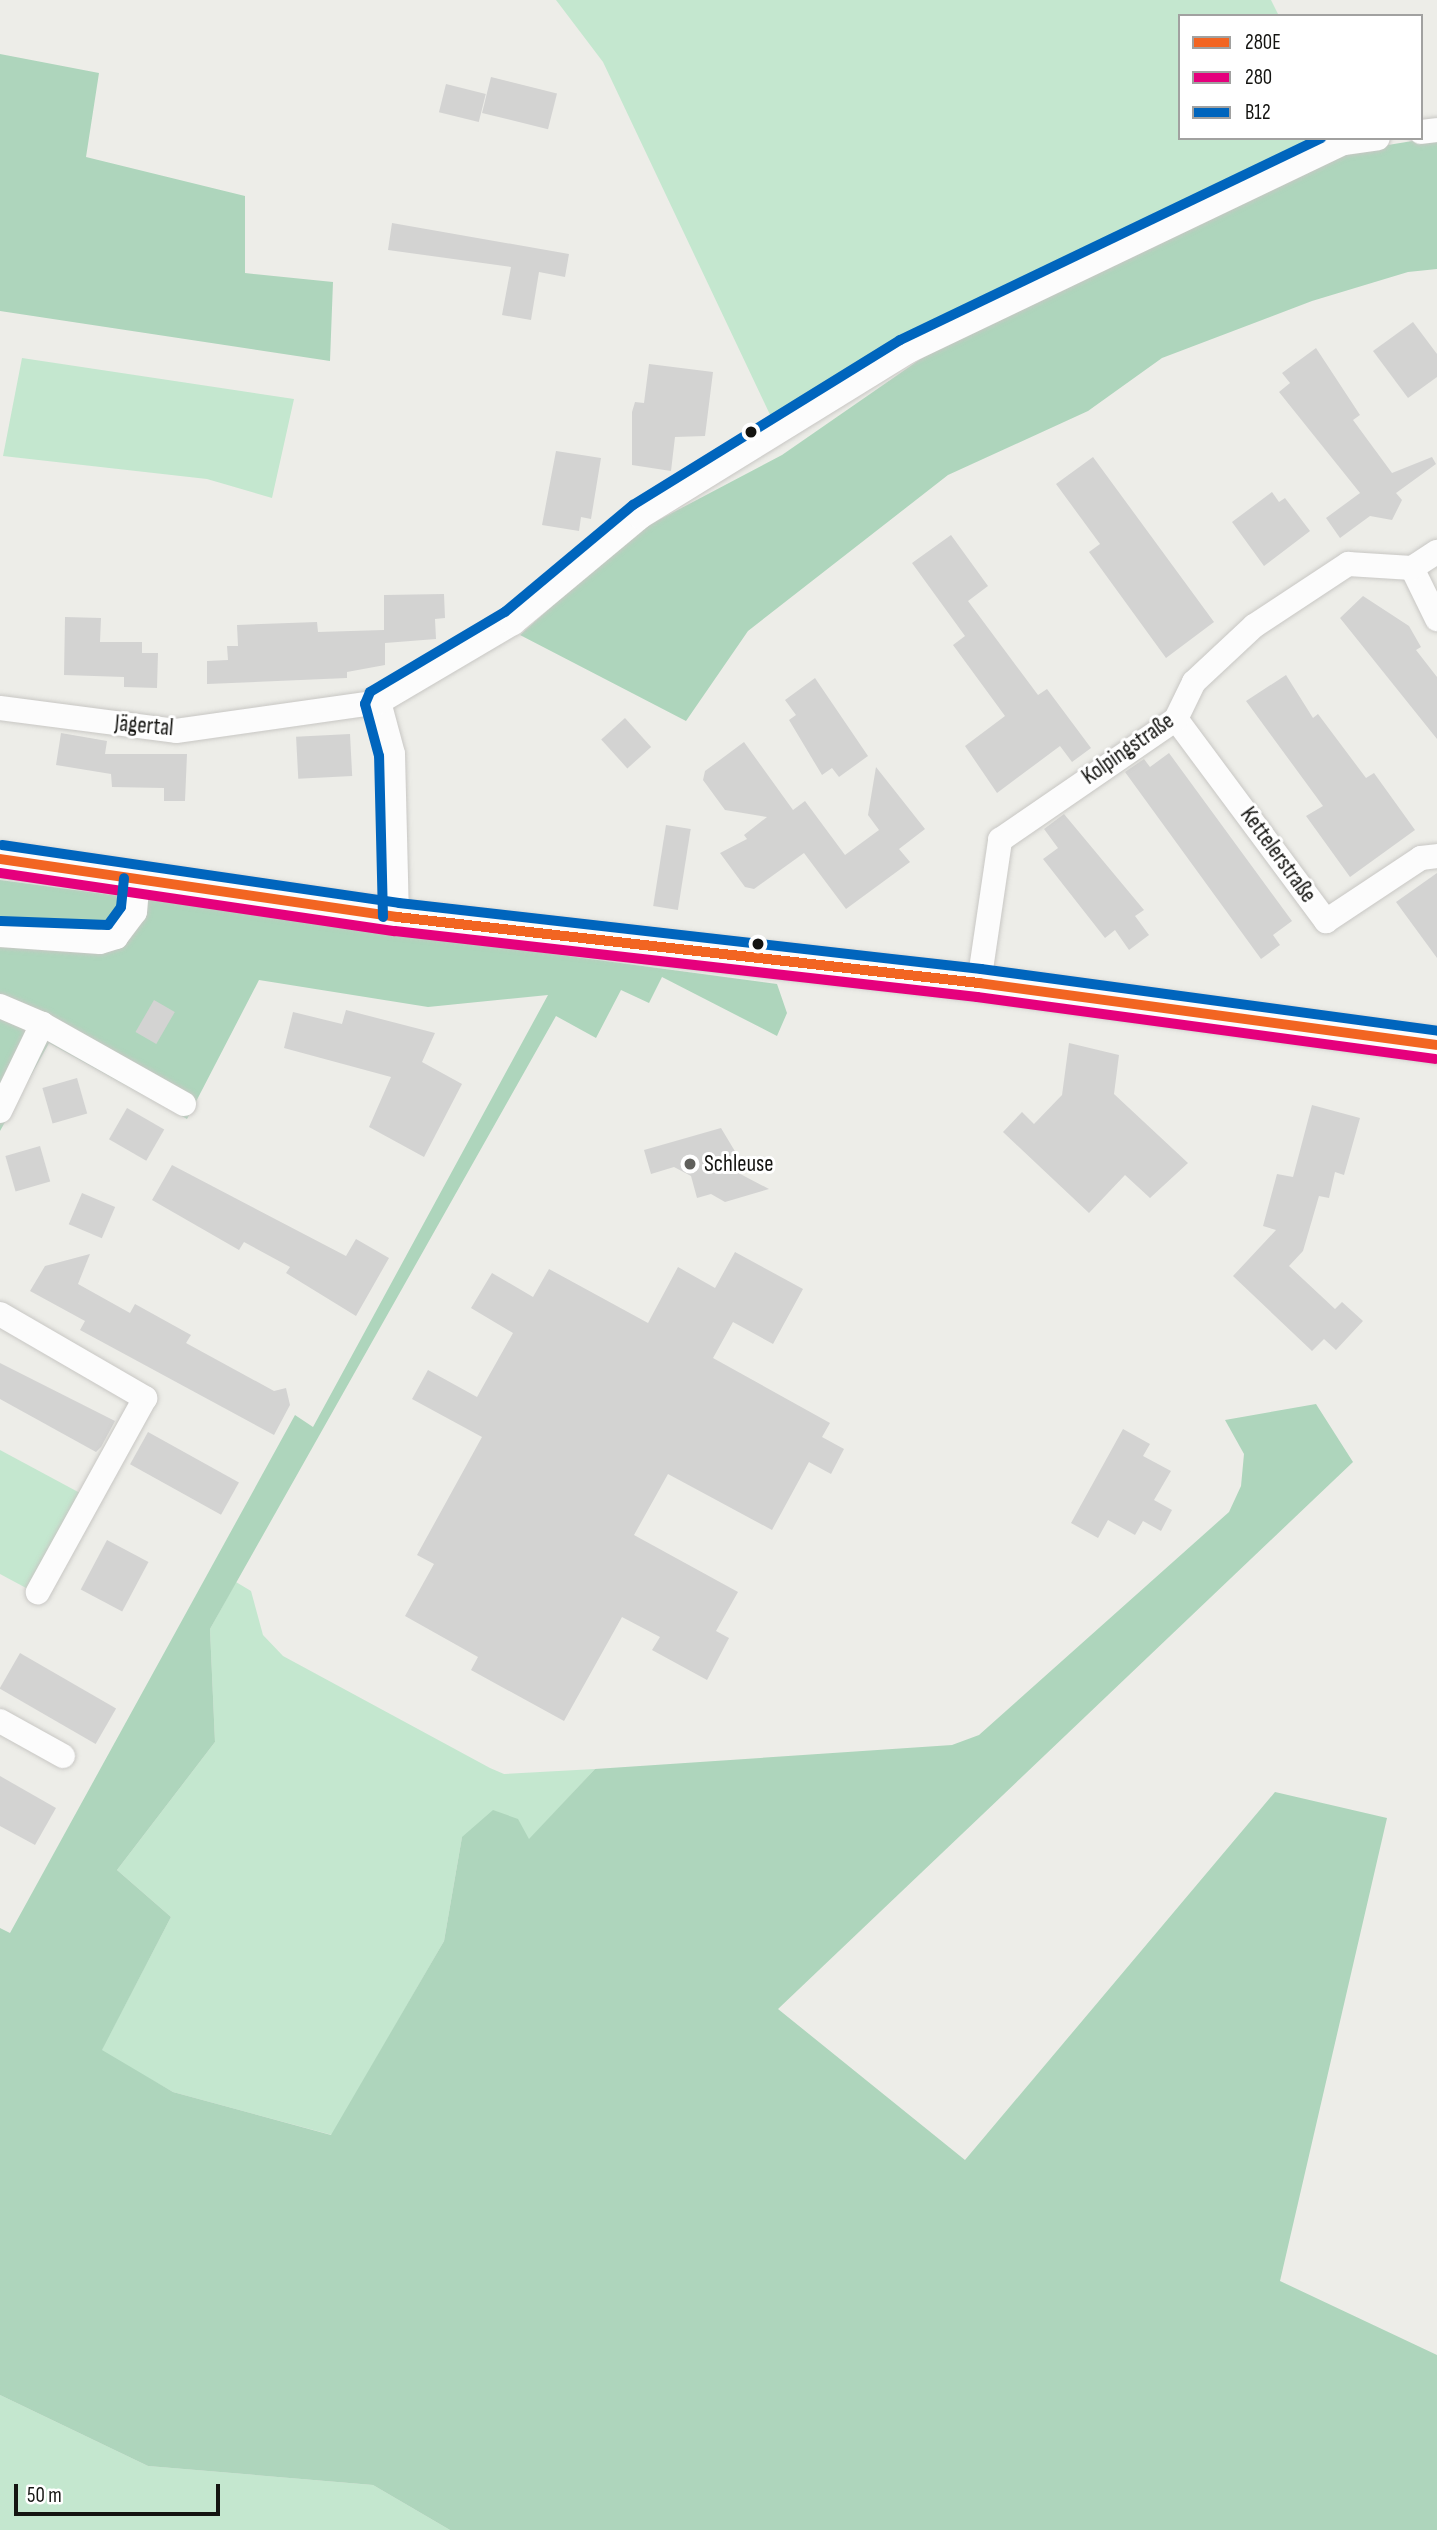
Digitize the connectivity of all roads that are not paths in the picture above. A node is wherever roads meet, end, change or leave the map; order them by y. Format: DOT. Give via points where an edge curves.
graph roads {
  1 [pos="1364,140"];
  2 [pos="1437,552"];
  3 [pos="1412,568"];
  4 [pos="1437,619"];
  5 [pos="379,702"];
  6 [pos="0,708"];
  7 [pos="1176,719"];
  8 [pos="1437,856"];
  9 [pos="0,859"];
  10 [pos="138,879"];
  11 [pos="397,917"];
  12 [pos="0,935"];
  13 [pos="979,983"];
  14 [pos="0,1006"];
  15 [pos="42,1024"];
  16 [pos="1437,1045"];
  17 [pos="184,1104"];
  18 [pos="0,1111"];
  19 [pos="0,1314"];
  20 [pos="38,1592"];
  21 [pos="0,1721"];
  22 [pos="63,1756"];
  1 -- 5 [label="street" via="1344,143 907,352 631,524 513,623"];
  2 -- 3 [label="street"];
  3 -- 4 [label="street"];
  3 -- 7 [label="street, Kolpingstraße" via="1348,565 1254,626 1194,682"];
  5 -- 6 [label="street, Jägertal" via="176,731"];
  5 -- 11 [label="street" via="393,754"];
  7 -- 8 [label="street, Kettelerstraße" via="1326,921 1420,858"];
  7 -- 13 [label="street, Kolpingstraße" via="1000,840"];
  9 -- 10 [label="street"];
  10 -- 11 [label="street"];
  10 -- 12 [label="street" via="135,912 116,937 100,942"];
  11 -- 13 [label="street"];
  13 -- 16 [label="street"];
  14 -- 15 [label="street"];
  15 -- 17 [label="street"];
  15 -- 18 [label="street"];
  19 -- 20 [label="street" via="145,1398"];
  21 -- 22 [label="street"];
}
